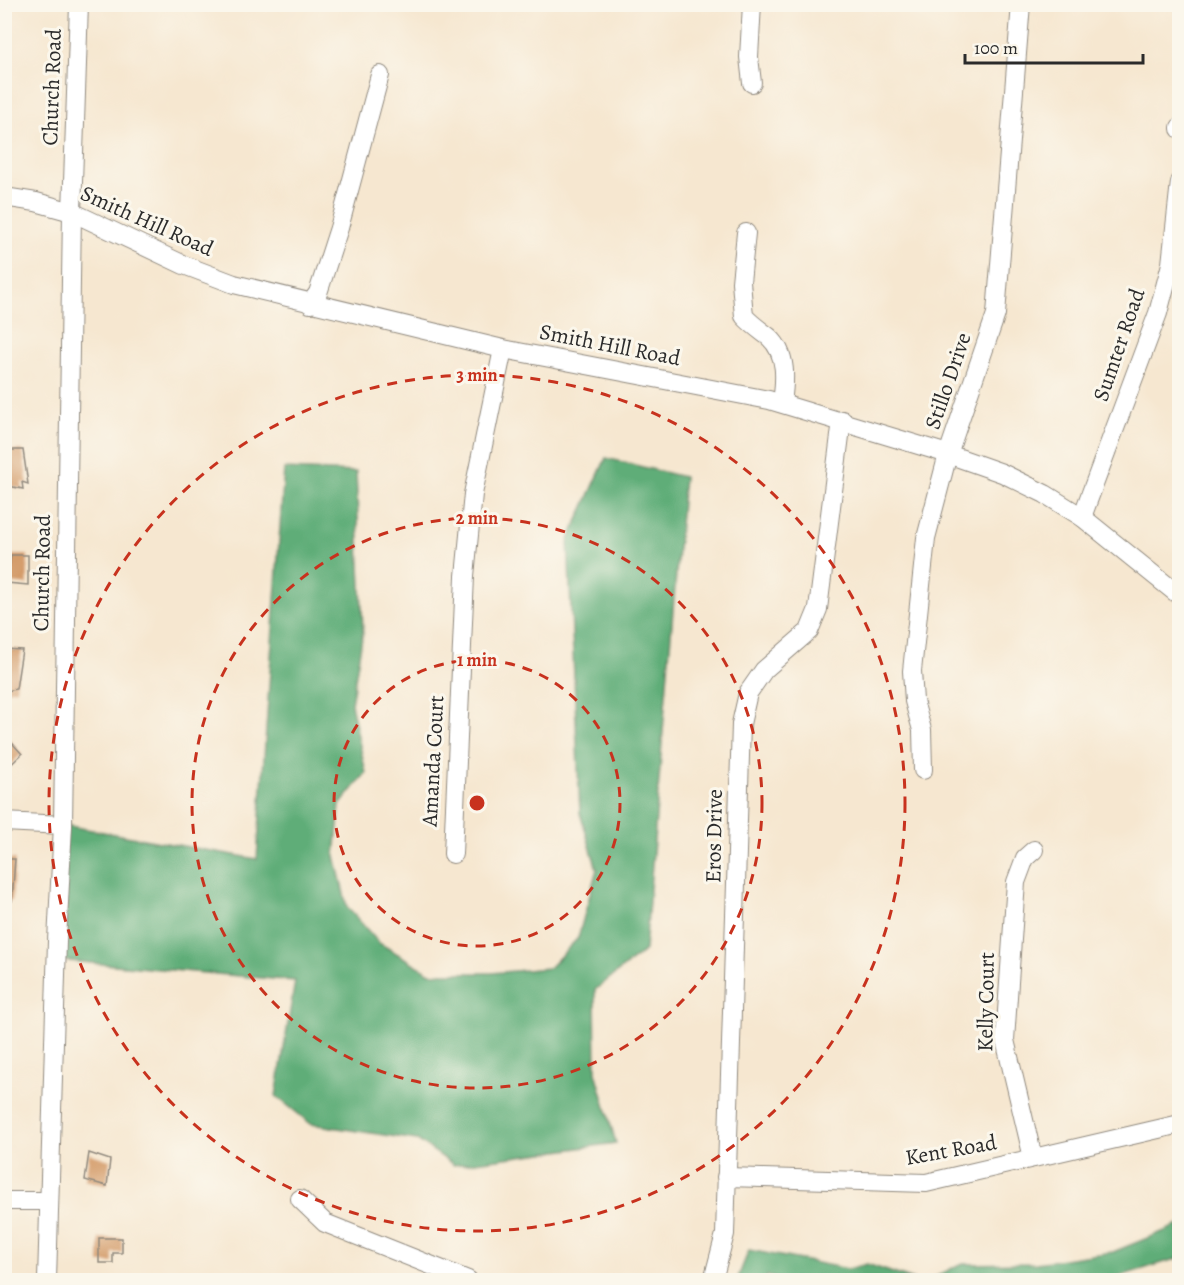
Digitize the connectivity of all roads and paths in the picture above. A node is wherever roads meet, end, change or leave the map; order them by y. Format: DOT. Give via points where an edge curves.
graph roads {
  1 [pos="78,4"];
  2 [pos="752,4"];
  3 [pos="1021,4"];
  4 [pos="380,75"];
  5 [pos="752,83"];
  6 [pos="1179,182"];
  7 [pos="4,197"];
  8 [pos="72,212"];
  9 [pos="746,233"];
  10 [pos="310,304"];
  11 [pos="503,349"];
  12 [pos="782,404"];
  13 [pos="842,420"];
  14 [pos="948,454"];
  15 [pos="1082,518"];
  16 [pos="1179,596"];
  17 [pos="923,770"];
  18 [pos="4,822"];
  19 [pos="63,825"];
  20 [pos="1034,850"];
  21 [pos="453,854"];
  22 [pos="1179,1124"];
  23 [pos="1033,1158"];
  24 [pos="726,1177"];
  25 [pos="300,1199"];
  26 [pos="4,1201"];
  27 [pos="49,1201"];
  28 [pos="47,1281"];
  29 [pos="468,1281"];
  30 [pos="713,1281"];
  1 -- 8 [label="street, Church Road"];
  2 -- 5 [label="street"];
  3 -- 14 [label="street, Stillo Drive" via="996,314"];
  4 -- 10 [label="street" via="339,228 318,292"];
  6 -- 15 [label="street, Sumter Road" via="1171,264 1158,313"];
  7 -- 8 [label="street, Smith Hill Road"];
  8 -- 10 [label="street, Smith Hill Road" via="184,266"];
  8 -- 19 [label="street, Church Road"];
  9 -- 12 [label="street" via="741,282 744,316 778,351 785,379"];
  10 -- 11 [label="street, Smith Hill Road"];
  11 -- 12 [label="street, Smith Hill Road"];
  11 -- 21 [label="street, Amanda Court" via="473,494 465,576"];
  12 -- 13 [label="street, Smith Hill Road"];
  13 -- 14 [label="street, Smith Hill Road"];
  13 -- 24 [label="street, Eros Drive" via="818,609 809,631 764,670 748,693 741,724"];
  14 -- 15 [label="street, Smith Hill Road" via="1002,473"];
  14 -- 17 [label="street, Stillo Drive" via="926,538 912,671 914,701 922,730"];
  15 -- 16 [label="street, Smith Hill Road"];
  18 -- 19 [label="street"];
  19 -- 27 [label="street, Church Road"];
  20 -- 23 [label="street, Kelly Court" via="1025,858 1016,882 1005,1040"];
  22 -- 23 [label="street, Kent Road"];
  23 -- 24 [label="street, Kent Road" via="926,1183"];
  24 -- 30 [label="street, Eros Drive" via="725,1234"];
  25 -- 29 [label="street" via="325,1223"];
  26 -- 27 [label="street"];
  27 -- 28 [label="street, Church Road"];
}
